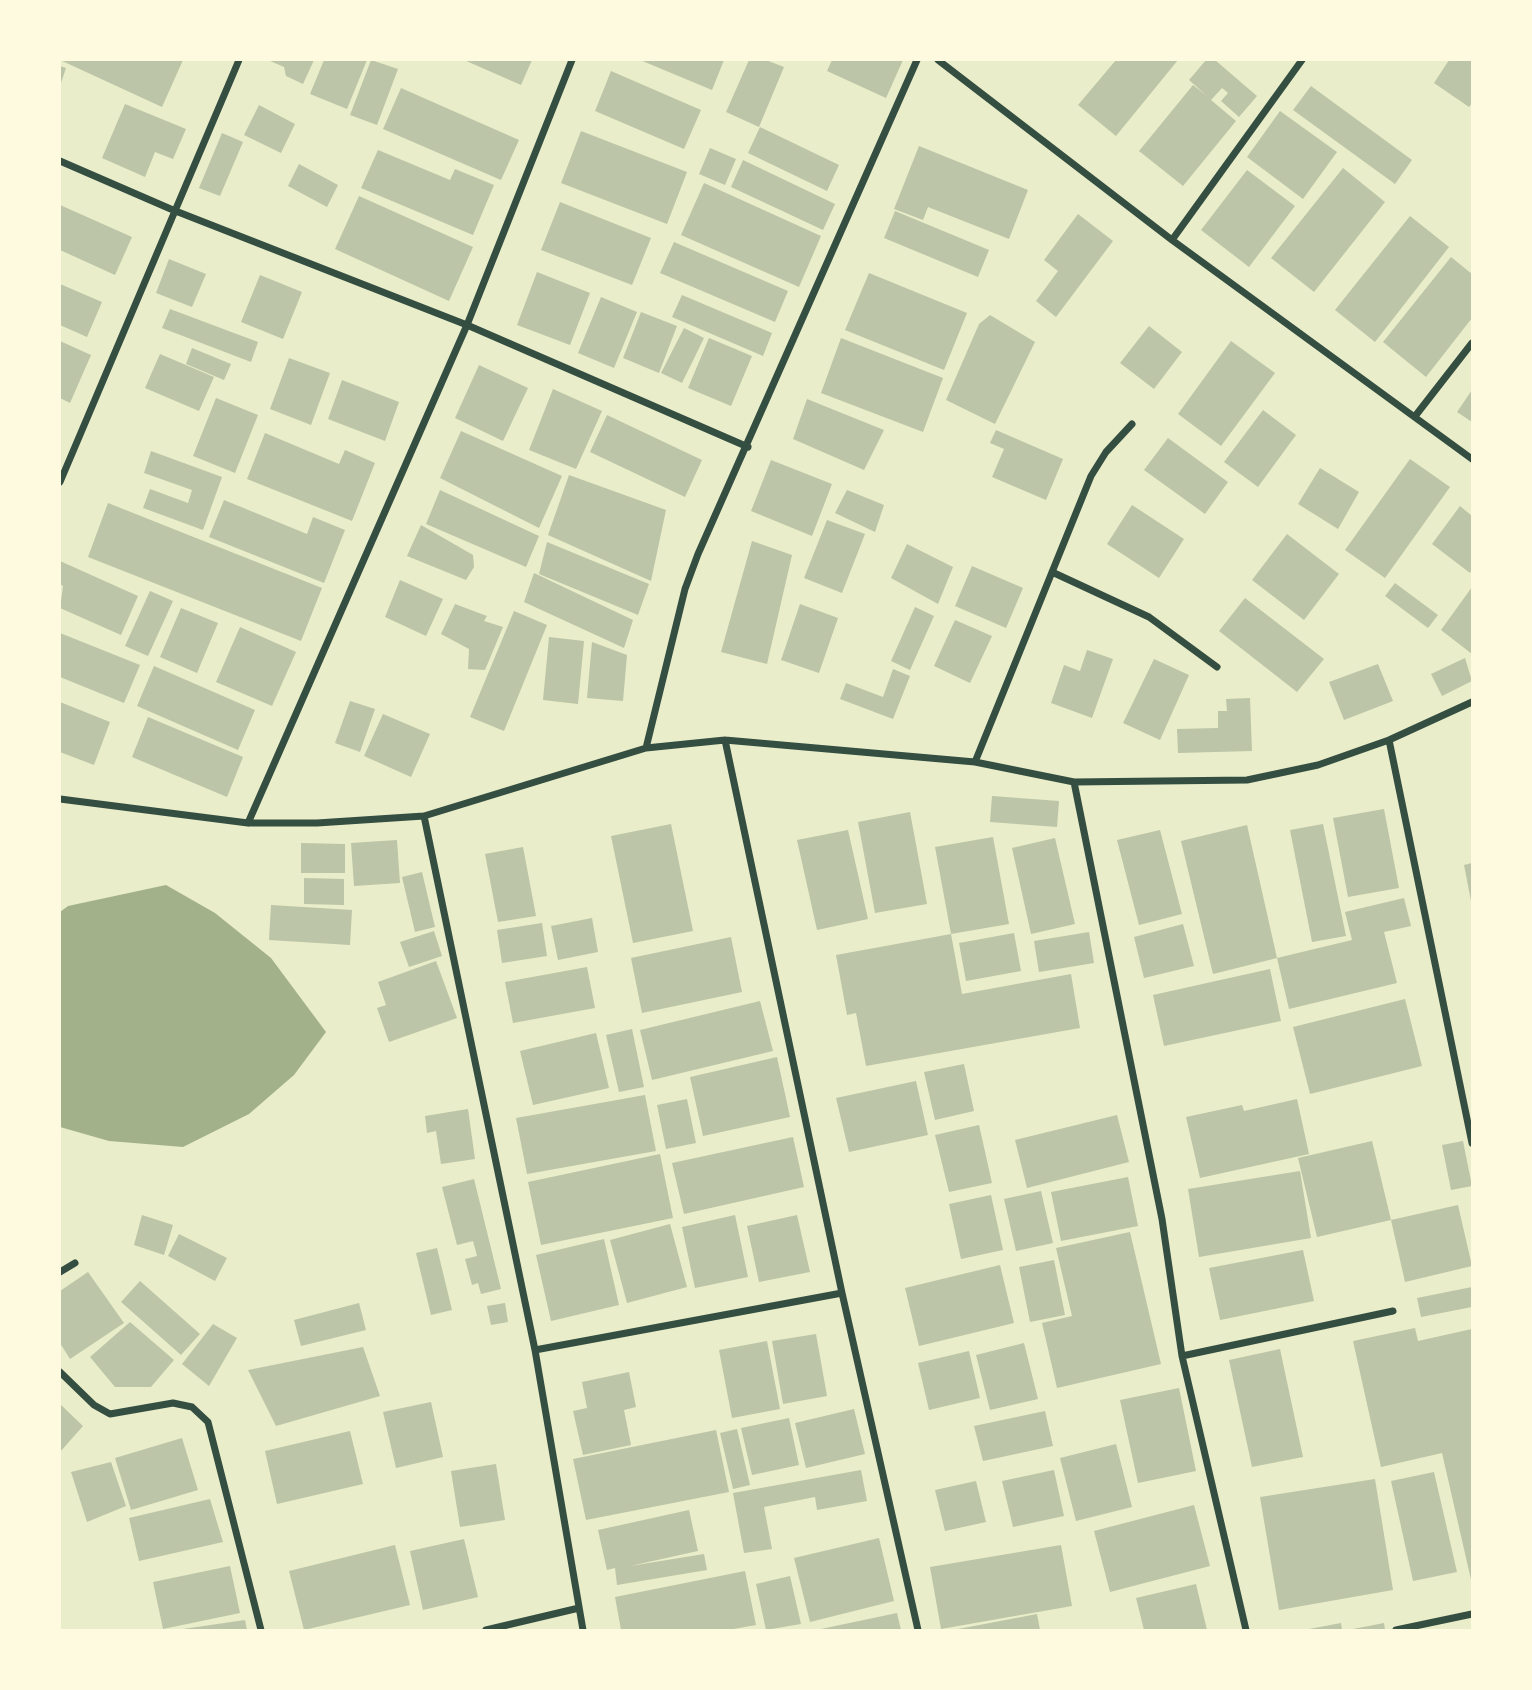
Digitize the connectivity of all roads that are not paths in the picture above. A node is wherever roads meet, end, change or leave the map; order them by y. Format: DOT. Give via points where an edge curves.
graph roads {
  1 [pos="239,60"];
  2 [pos="572,60"];
  3 [pos="918,60"];
  4 [pos="938,60"];
  5 [pos="1302,60"];
  6 [pos="60,160"];
  7 [pos="173,210"];
  8 [pos="1172,240"];
  9 [pos="467,325"];
  10 [pos="1472,343"];
  11 [pos="1416,415"];
  12 [pos="1132,424"];
  13 [pos="748,447"];
  14 [pos="1472,459"];
  15 [pos="60,482"];
  16 [pos="1052,572"];
  17 [pos="1217,667"];
  18 [pos="1472,702"];
  19 [pos="725,740"];
  20 [pos="1389,740"];
  21 [pos="646,748"];
  22 [pos="975,762"];
  23 [pos="1074,782"];
  24 [pos="60,799"];
  25 [pos="424,816"];
  26 [pos="248,823"];
  27 [pos="1472,1143"];
  28 [pos="75,1263"];
  29 [pos="60,1272"];
  30 [pos="842,1293"];
  31 [pos="1393,1311"];
  32 [pos="535,1350"];
  33 [pos="1182,1356"];
  34 [pos="60,1372"];
  35 [pos="579,1608"];
  36 [pos="1472,1614"];
  37 [pos="261,1630"];
  38 [pos="486,1630"];
  39 [pos="583,1630"];
  40 [pos="918,1630"];
  41 [pos="1246,1630"];
  42 [pos="1396,1630"];
  1 -- 7 [label="street"];
  2 -- 9 [label="street"];
  3 -- 13 [label="street"];
  4 -- 8 [label="street"];
  5 -- 8 [label="street"];
  6 -- 7 [label="street"];
  7 -- 9 [label="street"];
  7 -- 15 [label="street"];
  8 -- 11 [label="street"];
  9 -- 13 [label="street"];
  9 -- 26 [label="street"];
  10 -- 11 [label="street"];
  11 -- 14 [label="street"];
  12 -- 16 [label="street" via="1091,476"];
  13 -- 21 [label="street" via="685,589"];
  16 -- 17 [label="street" via="1149,617"];
  16 -- 22 [label="street"];
  18 -- 20 [label="street"];
  19 -- 21 [label="street"];
  19 -- 22 [label="street"];
  19 -- 30 [label="street"];
  20 -- 23 [label="street" via="1318,765 1247,780"];
  20 -- 27 [label="street"];
  21 -- 25 [label="street"];
  22 -- 23 [label="street"];
  23 -- 33 [label="street" via="1162,1219"];
  24 -- 26 [label="street"];
  25 -- 26 [label="street"];
  25 -- 32 [label="street"];
  28 -- 29 [label="street"];
  30 -- 32 [label="street"];
  30 -- 40 [label="street"];
  31 -- 33 [label="street"];
  32 -- 35 [label="street"];
  33 -- 41 [label="street"];
  34 -- 37 [label="street" via="94,1405 110,1413 173,1404 192,1407 208,1422"];
  35 -- 38 [label="street"];
  35 -- 39 [label="street"];
  36 -- 42 [label="street"];
}
